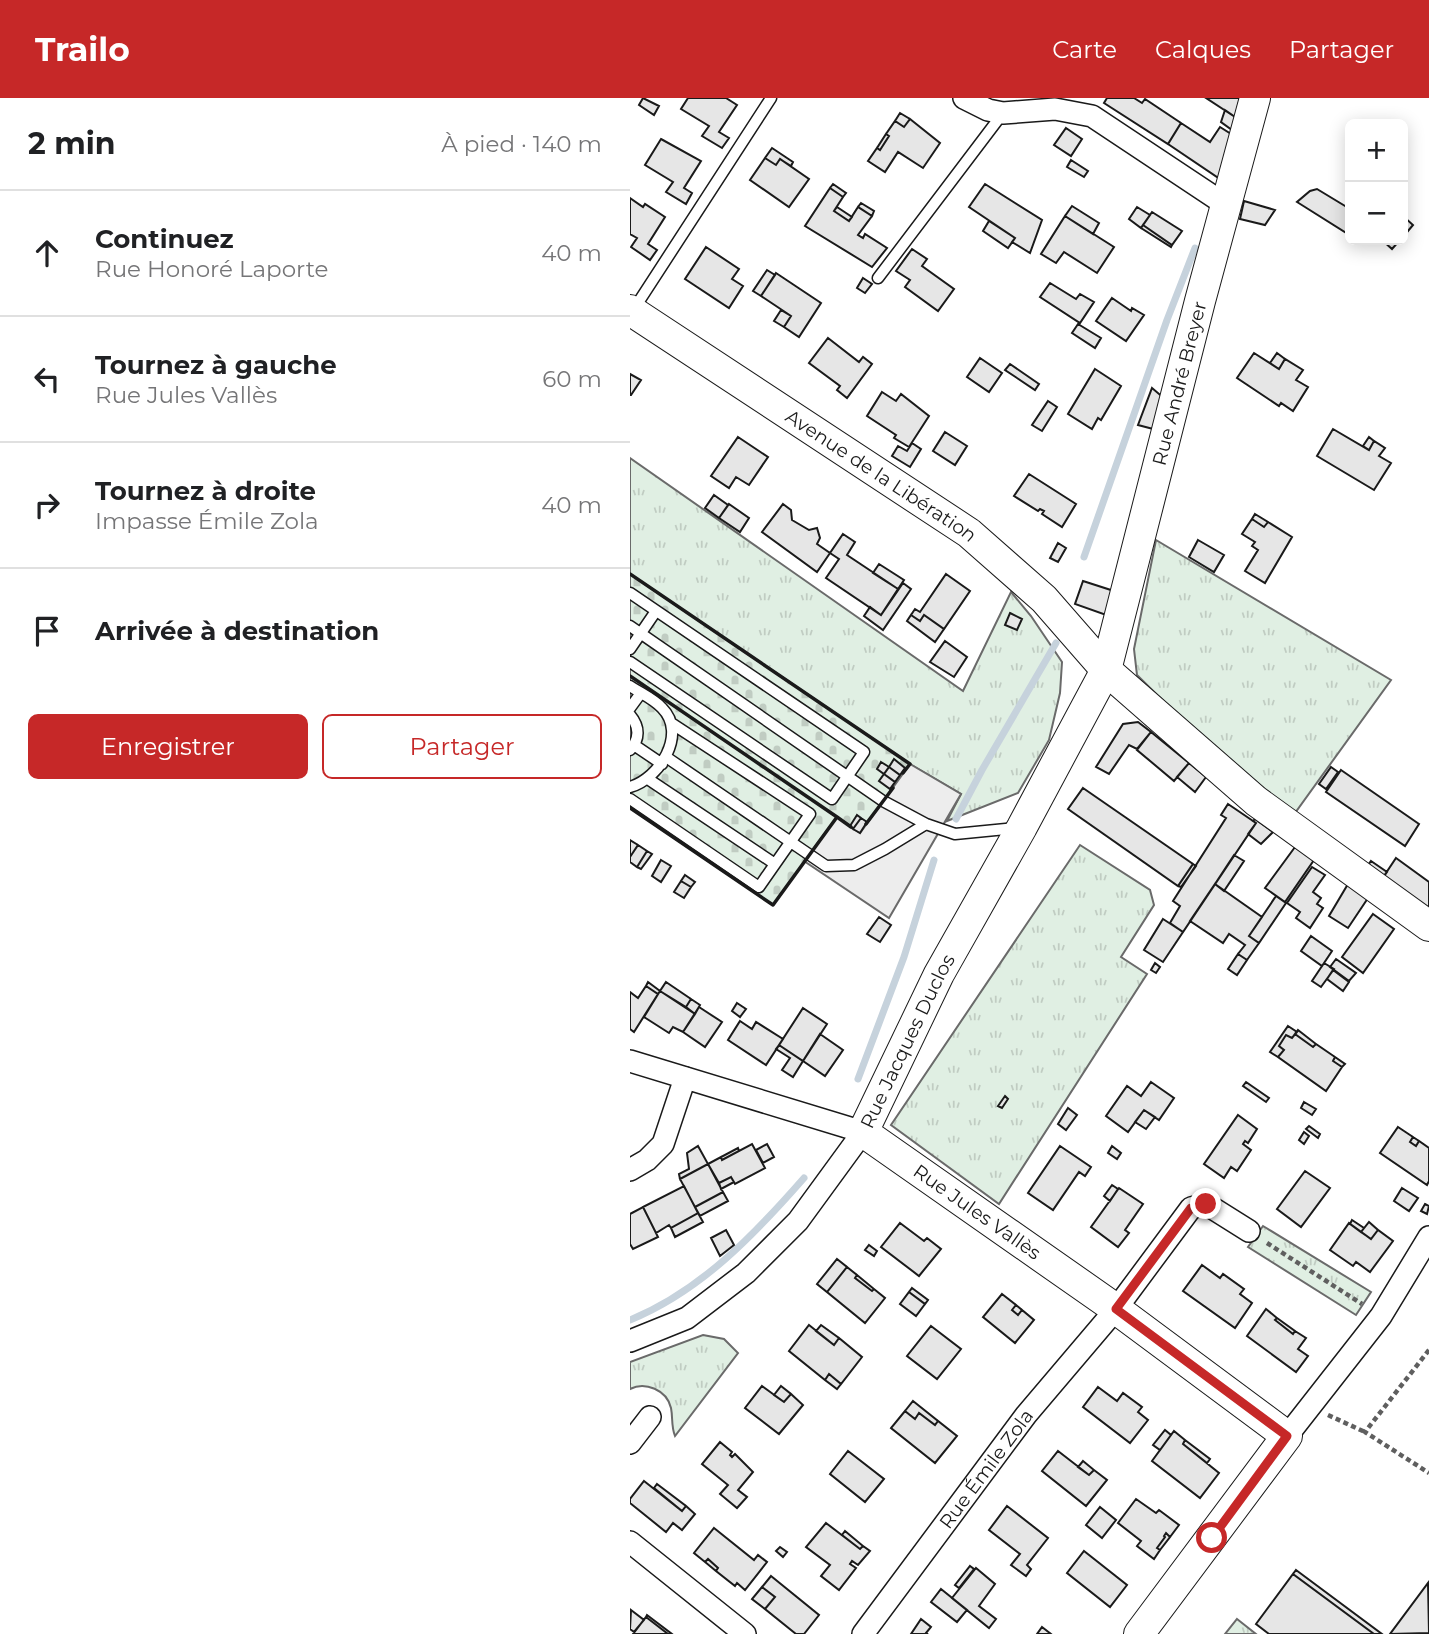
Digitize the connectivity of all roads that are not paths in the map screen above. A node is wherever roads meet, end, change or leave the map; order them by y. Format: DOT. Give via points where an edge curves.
graph roads {
  1 [pos="771,98"];
  2 [pos="964,98"];
  3 [pos="1255,98"];
  4 [pos="1003,113"];
  5 [pos="1226,205"];
  6 [pos="878,278"];
  7 [pos="631,311"];
  8 [pos="630,593"];
  9 [pos="656,611"];
  10 [pos="630,626"];
  11 [pos="640,633"];
  12 [pos="630,649"];
  13 [pos="630,662"];
  14 [pos="1106,670"];
  15 [pos="630,686"];
  16 [pos="641,693"];
  17 [pos="630,708"];
  18 [pos="630,715"];
  19 [pos="671,723"];
  20 [pos="632,748"];
  21 [pos="664,760"];
  22 [pos="848,775"];
  23 [pos="648,779"];
  24 [pos="630,787"];
  25 [pos="630,799"];
  26 [pos="926,824"];
  27 [pos="1022,827"];
  28 [pos="791,842"];
  29 [pos="775,864"];
  30 [pos="1429,926"];
  31 [pos="630,1062"];
  32 [pos="685,1078"];
  33 [pos="863,1132"];
  34 [pos="630,1170"];
  35 [pos="1249,1231"];
  36 [pos="1429,1237"];
  37 [pos="1116,1309"];
  38 [pos="630,1341"];
  39 [pos="650,1417"];
  40 [pos="1287,1436"];
  41 [pos="630,1443"];
  42 [pos="630,1542"];
  43 [pos="744,1634"];
  44 [pos="863,1634"];
  45 [pos="1139,1634"];
  1 -- 7 [label="lane"];
  2 -- 4 [label="street"];
  3 -- 5 [label="street, Rue André Breyer"];
  4 -- 5 [label="street" via="1055,109 1091,116"];
  4 -- 6 [label="lane"];
  5 -- 14 [label="street, Rue André Breyer"];
  7 -- 14 [label="street, Avenue de la Libération" via="969,533 1044,599"];
  8 -- 9 [label="lane"];
  9 -- 11 [label="lane"];
  9 -- 22 [label="lane" via="864,752"];
  10 -- 11 [label="lane"];
  11 -- 12 [label="lane"];
  11 -- 22 [label="lane"];
  13 -- 22 [label="lane" via="832,799"];
  14 -- 27 [label="street, Rue Jacques Duclos"];
  14 -- 30 [label="street, Avenue de la Libération" via="1256,801"];
  15 -- 16 [label="lane"];
  16 -- 17 [label="lane"];
  16 -- 19 [label="lane" via="663,708"];
  18 -- 20 [label="lane" via="638,734"];
  19 -- 21 [label="lane"];
  19 -- 28 [label="lane" via="810,814"];
  20 -- 21 [label="lane"];
  21 -- 23 [label="lane"];
  21 -- 28 [label="lane"];
  22 -- 26 [label="lane"];
  23 -- 24 [label="lane"];
  23 -- 29 [label="lane"];
  25 -- 29 [label="lane" via="759,887"];
  26 -- 27 [label="lane" via="955,834"];
  26 -- 28 [label="lane" via="854,864 826,866"];
  27 -- 33 [label="street, Rue Jacques Duclos" via="939,974"];
  28 -- 29 [label="lane"];
  31 -- 32 [label="street, Rue Jules Vallès"];
  32 -- 33 [label="street, Rue Jules Vallès"];
  32 -- 34 [label="street" via="663,1144"];
  33 -- 37 [label="street, Rue Jules Vallès"];
  33 -- 38 [label="street, Rue Jacques Duclos" via="798,1222 746,1273 687,1318"];
  35 -- 37 [label="street, Rue Émile Zola" via="1206,1204 1191,1208"];
  36 -- 40 [label="street" via="1381,1316"];
  37 -- 40 [label="street, Rue Jules Vallès"];
  37 -- 44 [label="street, Rue Émile Zola" via="1026,1415"];
  39 -- 41 [label="street"];
  40 -- 45 [label="street"];
  42 -- 43 [label="street"];
}
